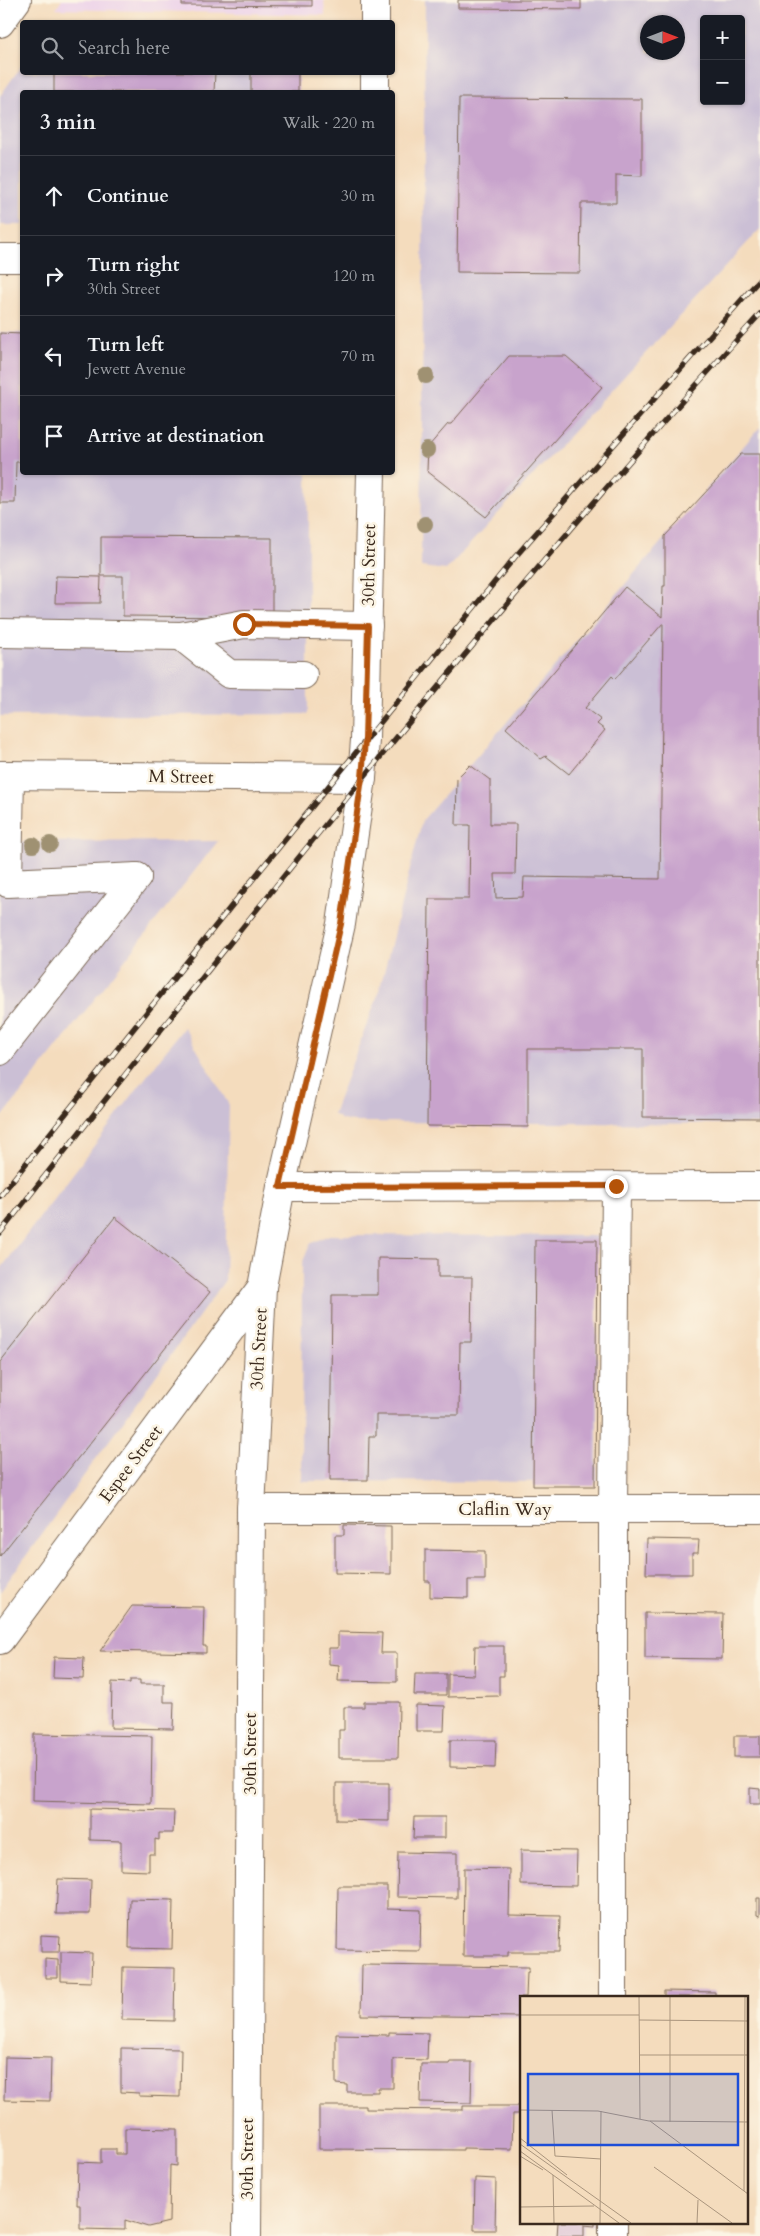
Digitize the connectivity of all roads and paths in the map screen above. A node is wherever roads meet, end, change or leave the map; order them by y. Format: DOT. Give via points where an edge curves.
graph roads {
  1 [pos="17,0"];
  2 [pos="375,0"];
  3 [pos="375,20"];
  4 [pos="0,23"];
  5 [pos="375,75"];
  6 [pos="375,90"];
  7 [pos="0,258"];
  8 [pos="20,258"];
  9 [pos="371,475"];
  10 [pos="368,626"];
  11 [pos="0,633"];
  12 [pos="181,636"];
  13 [pos="303,675"];
  14 [pos="5,775"];
  15 [pos="362,778"];
  16 [pos="4,883"];
  17 [pos="0,1050"];
  18 [pos="616,1186"];
  19 [pos="760,1186"];
  20 [pos="280,1187"];
  21 [pos="262,1287"];
  22 [pos="251,1509"];
  23 [pos="613,1509"];
  24 [pos="760,1509"];
  25 [pos="0,1640"];
  26 [pos="613,1996"];
  27 [pos="247,2236"];
  1 -- 4 [label="main road"];
  2 -- 3 [label="main road"];
  5 -- 6 [label="main road"];
  7 -- 8 [label="main road"];
  9 -- 10 [label="main road, 30th Street"];
  10 -- 12 [label="main road" via="244,624"];
  10 -- 15 [label="main road, 30th Street"];
  11 -- 12 [label="main road"];
  12 -- 13 [label="main road" via="230,674"];
  14 -- 15 [label="main road, M Street"];
  14 -- 16 [label="main road"];
  15 -- 20 [label="main road, 30th Street" via="341,924"];
  16 -- 17 [label="main road" via="136,877"];
  18 -- 19 [label="main road"];
  18 -- 20 [label="main road"];
  18 -- 23 [label="main road"];
  20 -- 21 [label="main road, 30th Street"];
  21 -- 22 [label="main road, 30th Street"];
  21 -- 25 [label="main road, Espee Street"];
  22 -- 23 [label="main road, Claflin Way"];
  22 -- 27 [label="main road, 30th Street"];
  23 -- 24 [label="main road, Claflin Way"];
  23 -- 26 [label="main road"];
}
